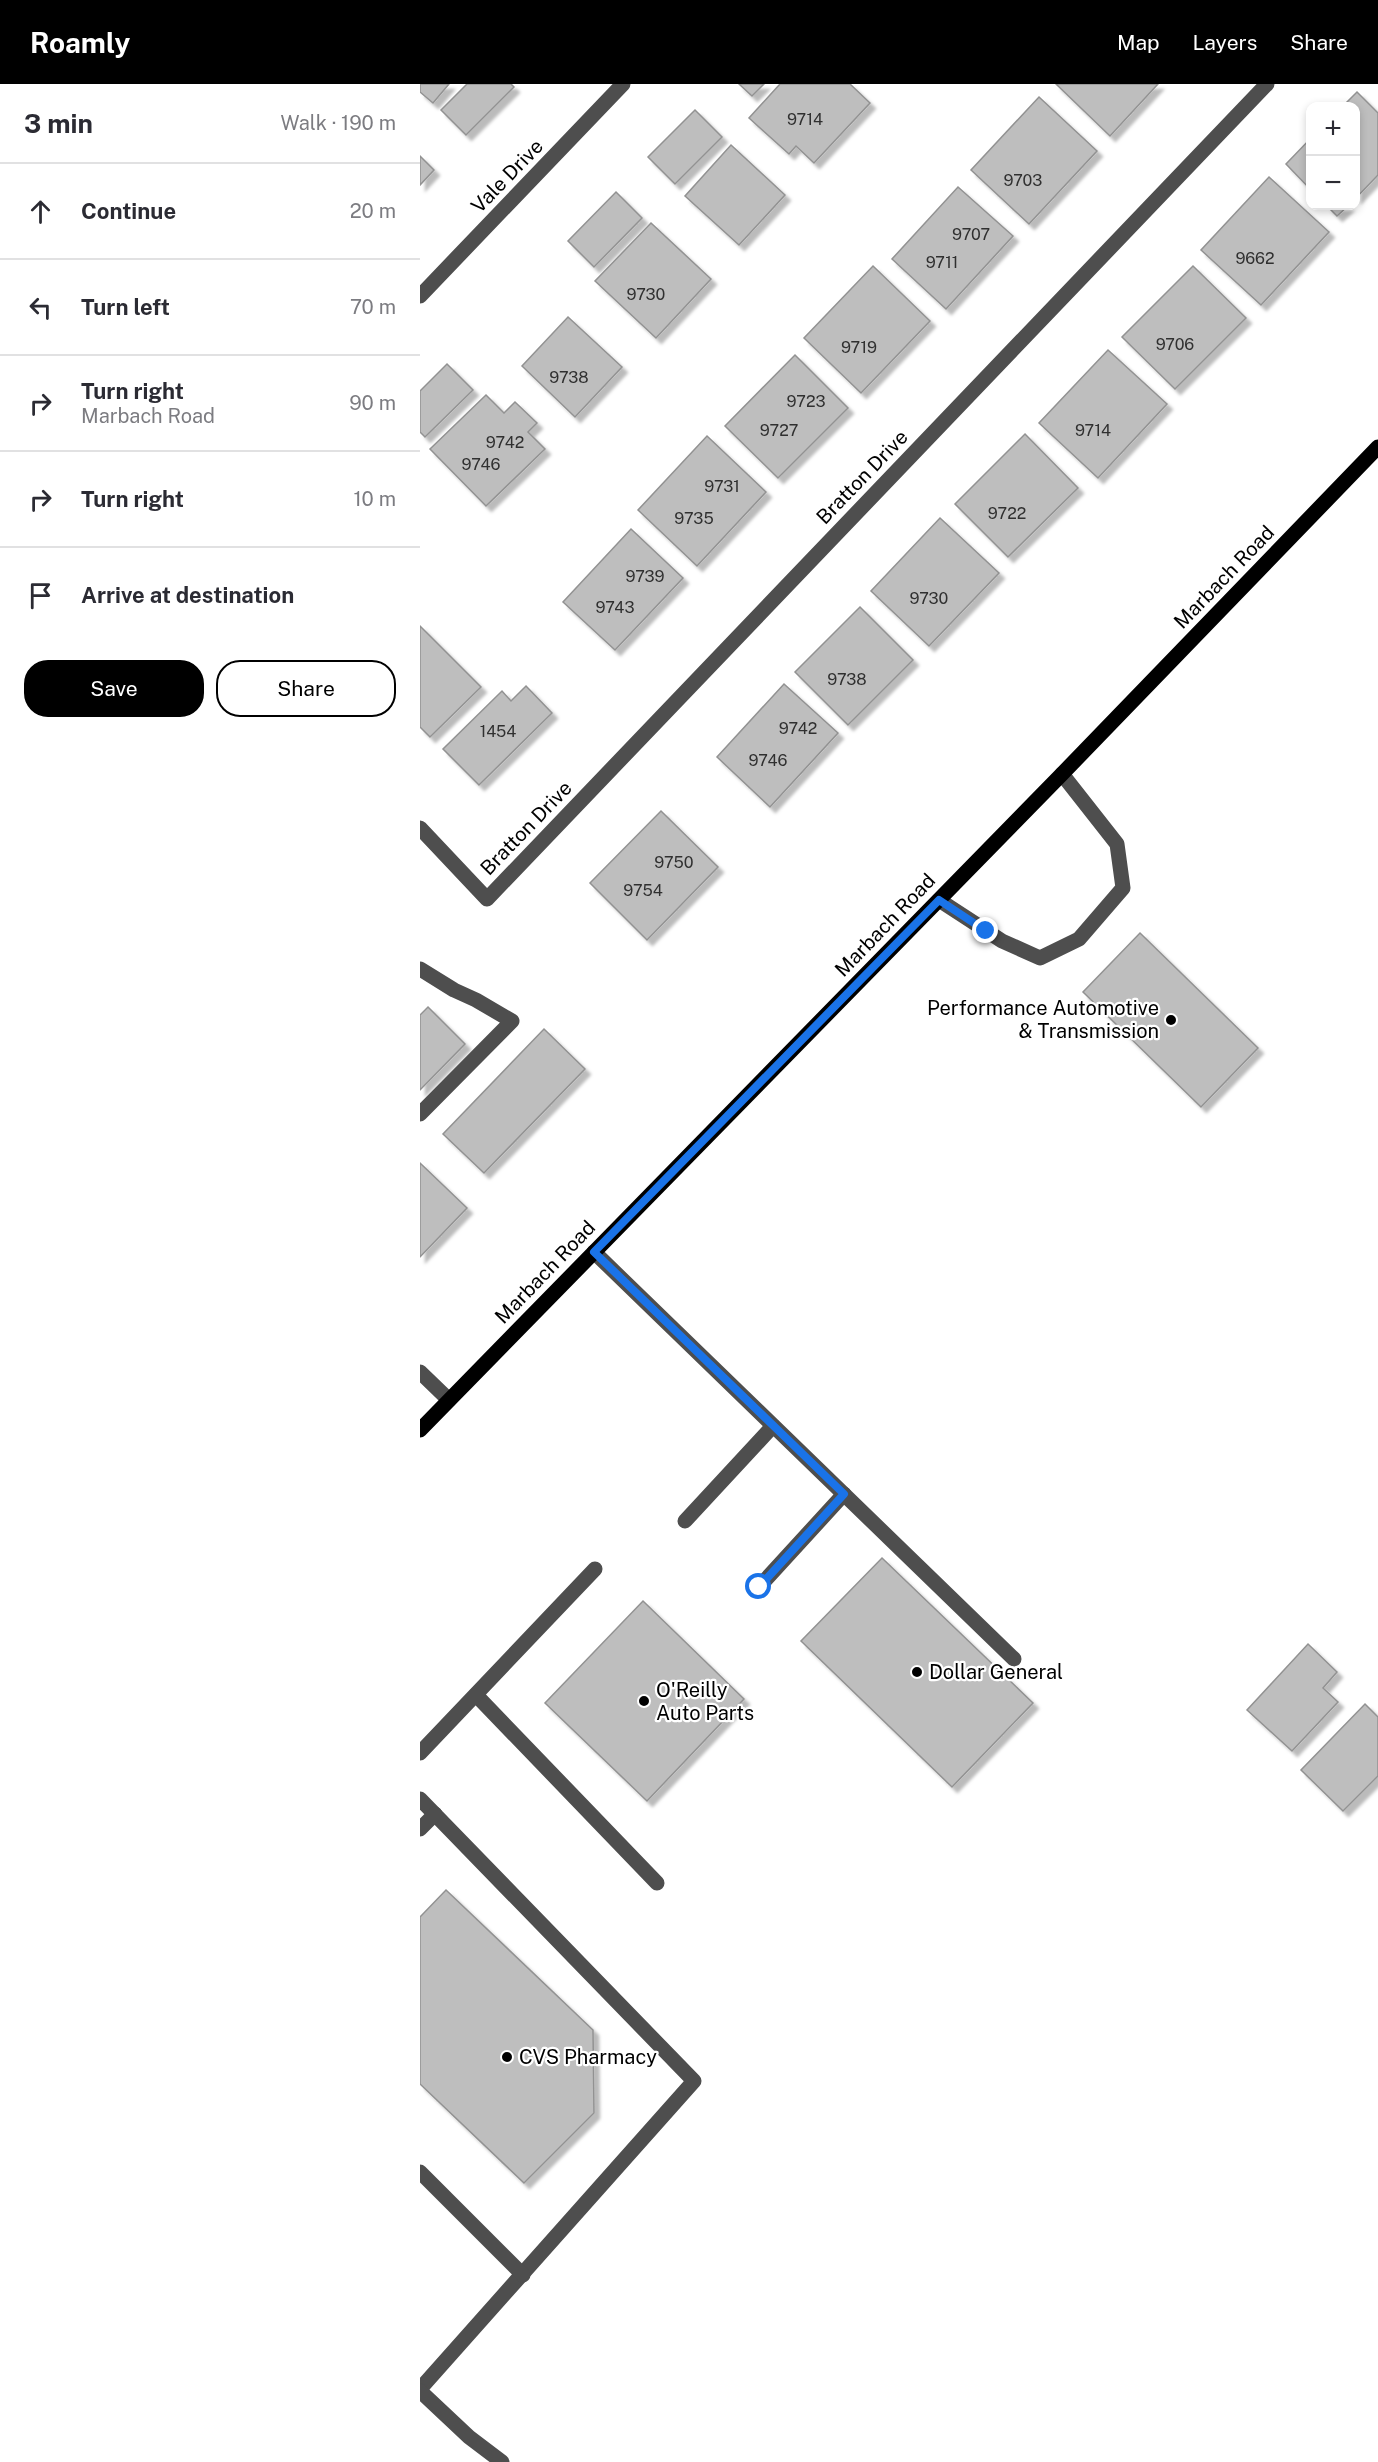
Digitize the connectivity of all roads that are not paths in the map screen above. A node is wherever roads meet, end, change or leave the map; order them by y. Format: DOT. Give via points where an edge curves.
graph roads {
  1 [pos="623,84"];
  2 [pos="1267,84"];
  3 [pos="420,296"];
  4 [pos="1378,447"];
  5 [pos="1062,774"];
  6 [pos="420,828"];
  7 [pos="939,900"];
  8 [pos="420,969"];
  9 [pos="420,1114"];
  10 [pos="594,1252"];
  11 [pos="420,1372"];
  12 [pos="449,1400"];
  13 [pos="773,1426"];
  14 [pos="420,1430"];
  15 [pos="844,1494"];
  16 [pos="685,1521"];
  17 [pos="595,1569"];
  18 [pos="759,1587"];
  19 [pos="1014,1659"];
  20 [pos="476,1695"];
  21 [pos="420,1753"];
  22 [pos="420,1799"];
  23 [pos="435,1814"];
  24 [pos="420,1829"];
  25 [pos="657,1883"];
  26 [pos="420,2172"];
  27 [pos="522,2275"];
  28 [pos="420,2390"];
  29 [pos="502,2462"];
  1 -- 3 [label="street, Vale Drive"];
  2 -- 6 [label="street, Bratton Drive" via="487,899"];
  4 -- 5 [label="main road, Marbach Road"];
  5 -- 7 [label="main road, Marbach Road"];
  5 -- 7 [label="street" via="1117,844 1123,888 1079,939 1040,958 1002,941"];
  7 -- 10 [label="main road, Marbach Road"];
  8 -- 9 [label="street" via="512,1020"];
  10 -- 12 [label="main road, Marbach Road"];
  10 -- 13 [label="street"];
  11 -- 12 [label="street"];
  12 -- 14 [label="main road, Marbach Road"];
  13 -- 15 [label="street"];
  13 -- 16 [label="street"];
  15 -- 18 [label="street"];
  15 -- 19 [label="street"];
  17 -- 20 [label="street"];
  20 -- 21 [label="street"];
  20 -- 25 [label="street"];
  22 -- 23 [label="street"];
  23 -- 24 [label="street"];
  23 -- 27 [label="street" via="694,2081"];
  26 -- 27 [label="street"];
  27 -- 28 [label="street"];
  28 -- 29 [label="street"];
}
